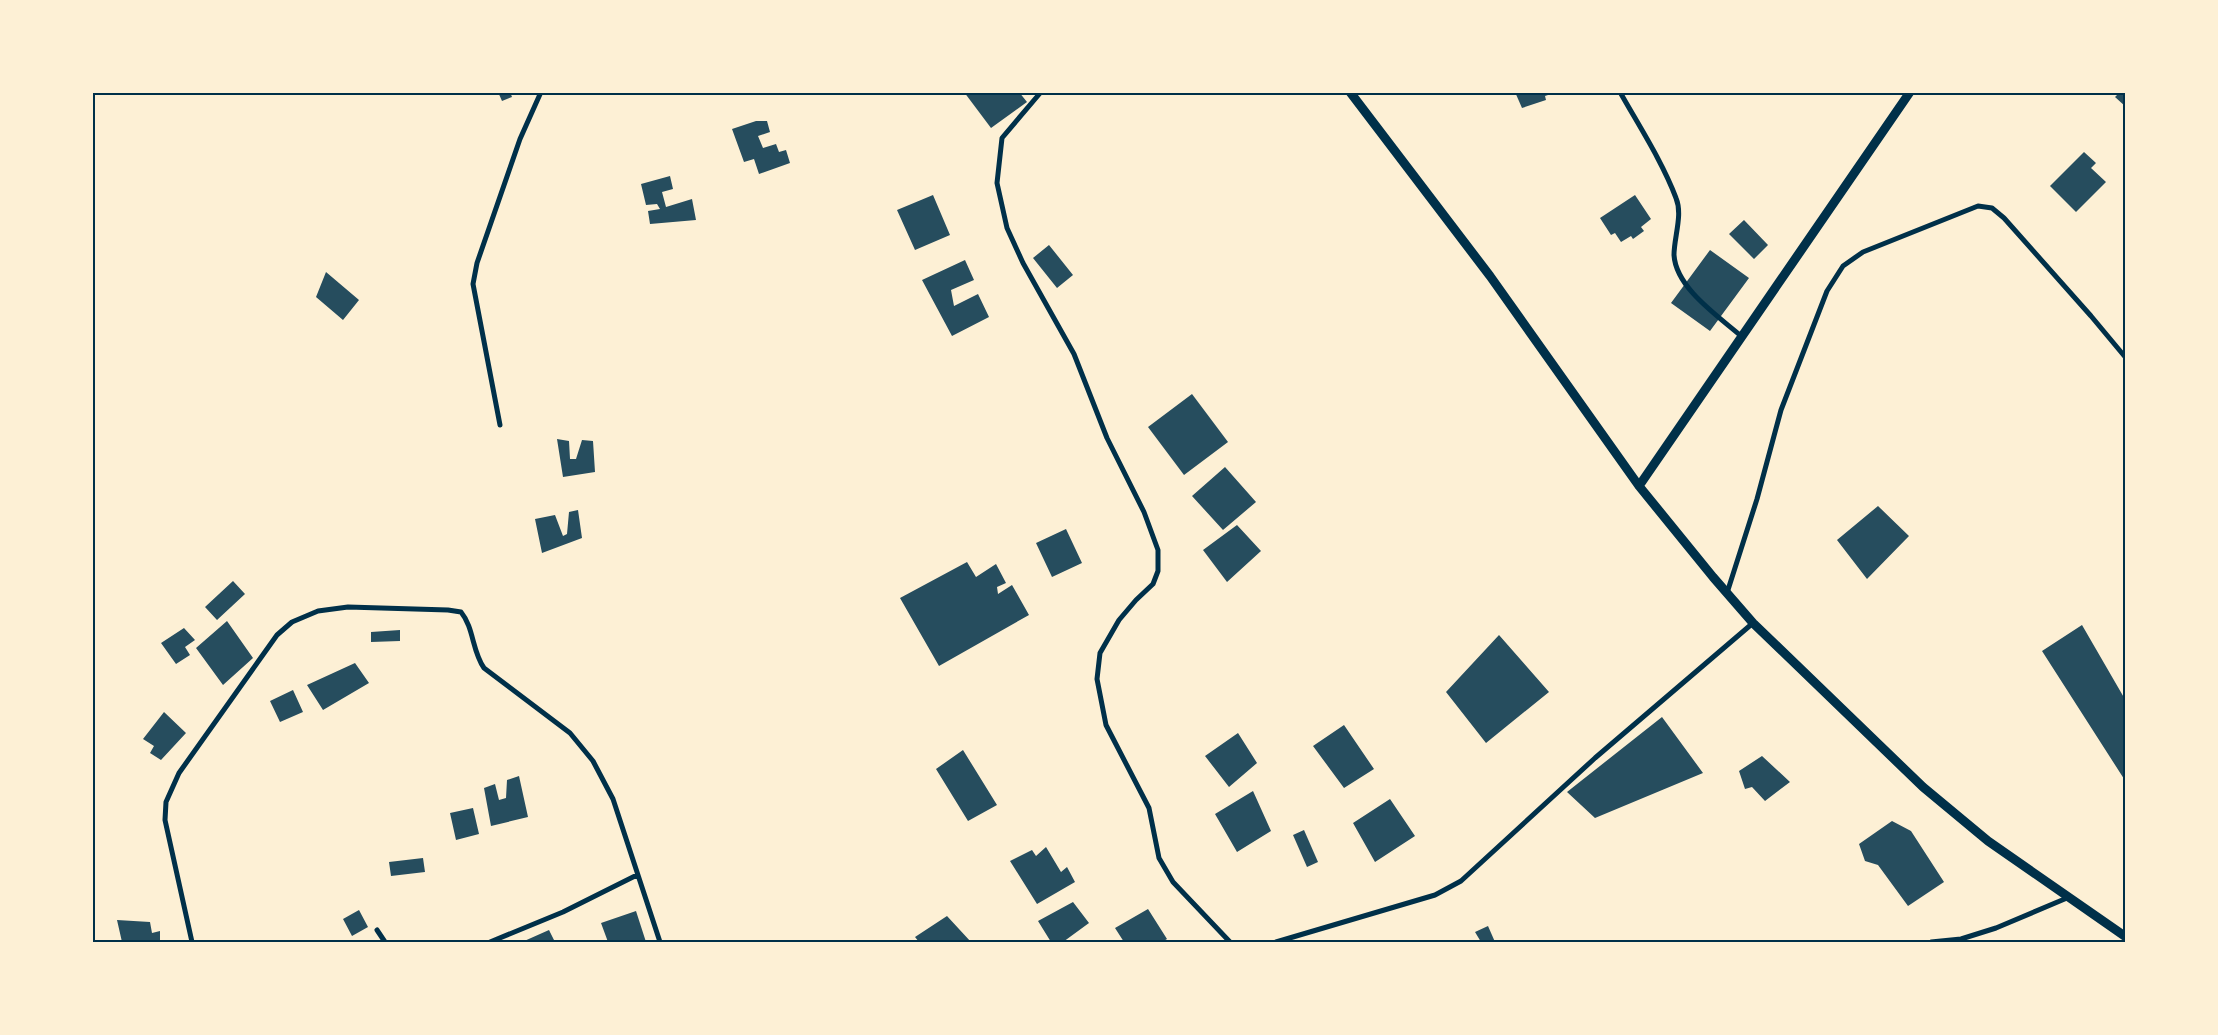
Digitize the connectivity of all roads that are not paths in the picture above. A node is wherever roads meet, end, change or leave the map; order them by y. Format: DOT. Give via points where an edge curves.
graph roads {
  1 [pos="541,92"];
  2 [pos="1041,92"];
  3 [pos="1350,92"];
  4 [pos="1620,92"];
  5 [pos="1910,92"];
  6 [pos="1741,336"];
  7 [pos="2126,358"];
  8 [pos="500,425"];
  9 [pos="1639,486"];
  10 [pos="1727,593"];
  11 [pos="1753,622"];
  12 [pos="637,875"];
  13 [pos="2067,898"];
  14 [pos="377,930"];
  15 [pos="2126,937"];
  16 [pos="192,942"];
  17 [pos="385,942"];
  18 [pos="490,942"];
  19 [pos="660,942"];
  20 [pos="1230,942"];
  21 [pos="1276,942"];
  22 [pos="1931,942"];
  1 -- 8 [label="street" via="520,139 477,263 473,284"];
  2 -- 20 [label="street" via="1002,138 997,183 1007,228 1022,263 1074,354 1107,438 1144,512 1158,550 1158,572 1154,584 1119,620 1100,653 1097,679 1106,725 1149,808 1159,858 1173,882"];
  3 -- 9 [label="street" via="1490,276"];
  4 -- 6 [label="street" via="1677,199 1674,256 1684,282 1697,298"];
  5 -- 6 [label="street"];
  6 -- 9 [label="street"];
  7 -- 10 [label="street" via="1992,208 1978,206 1863,252 1842,266 1827,291 1811,330 1782,410"];
  9 -- 10 [label="street"];
  10 -- 11 [label="street"];
  11 -- 13 [label="street" via="1923,787 1988,841"];
  11 -- 21 [label="street" via="1595,758 1461,881 1435,895"];
  12 -- 16 [label="street" via="613,799 592,761 570,733 484,668 478,659 467,620 461,612 348,607 318,611 292,622 277,635 179,773 166,802 165,820"];
  12 -- 18 [label="street" via="563,912"];
  12 -- 19 [label="street"];
  13 -- 15 [label="street"];
  13 -- 22 [label="street" via="1996,928 1961,939"];
  14 -- 17 [label="street"];
}
